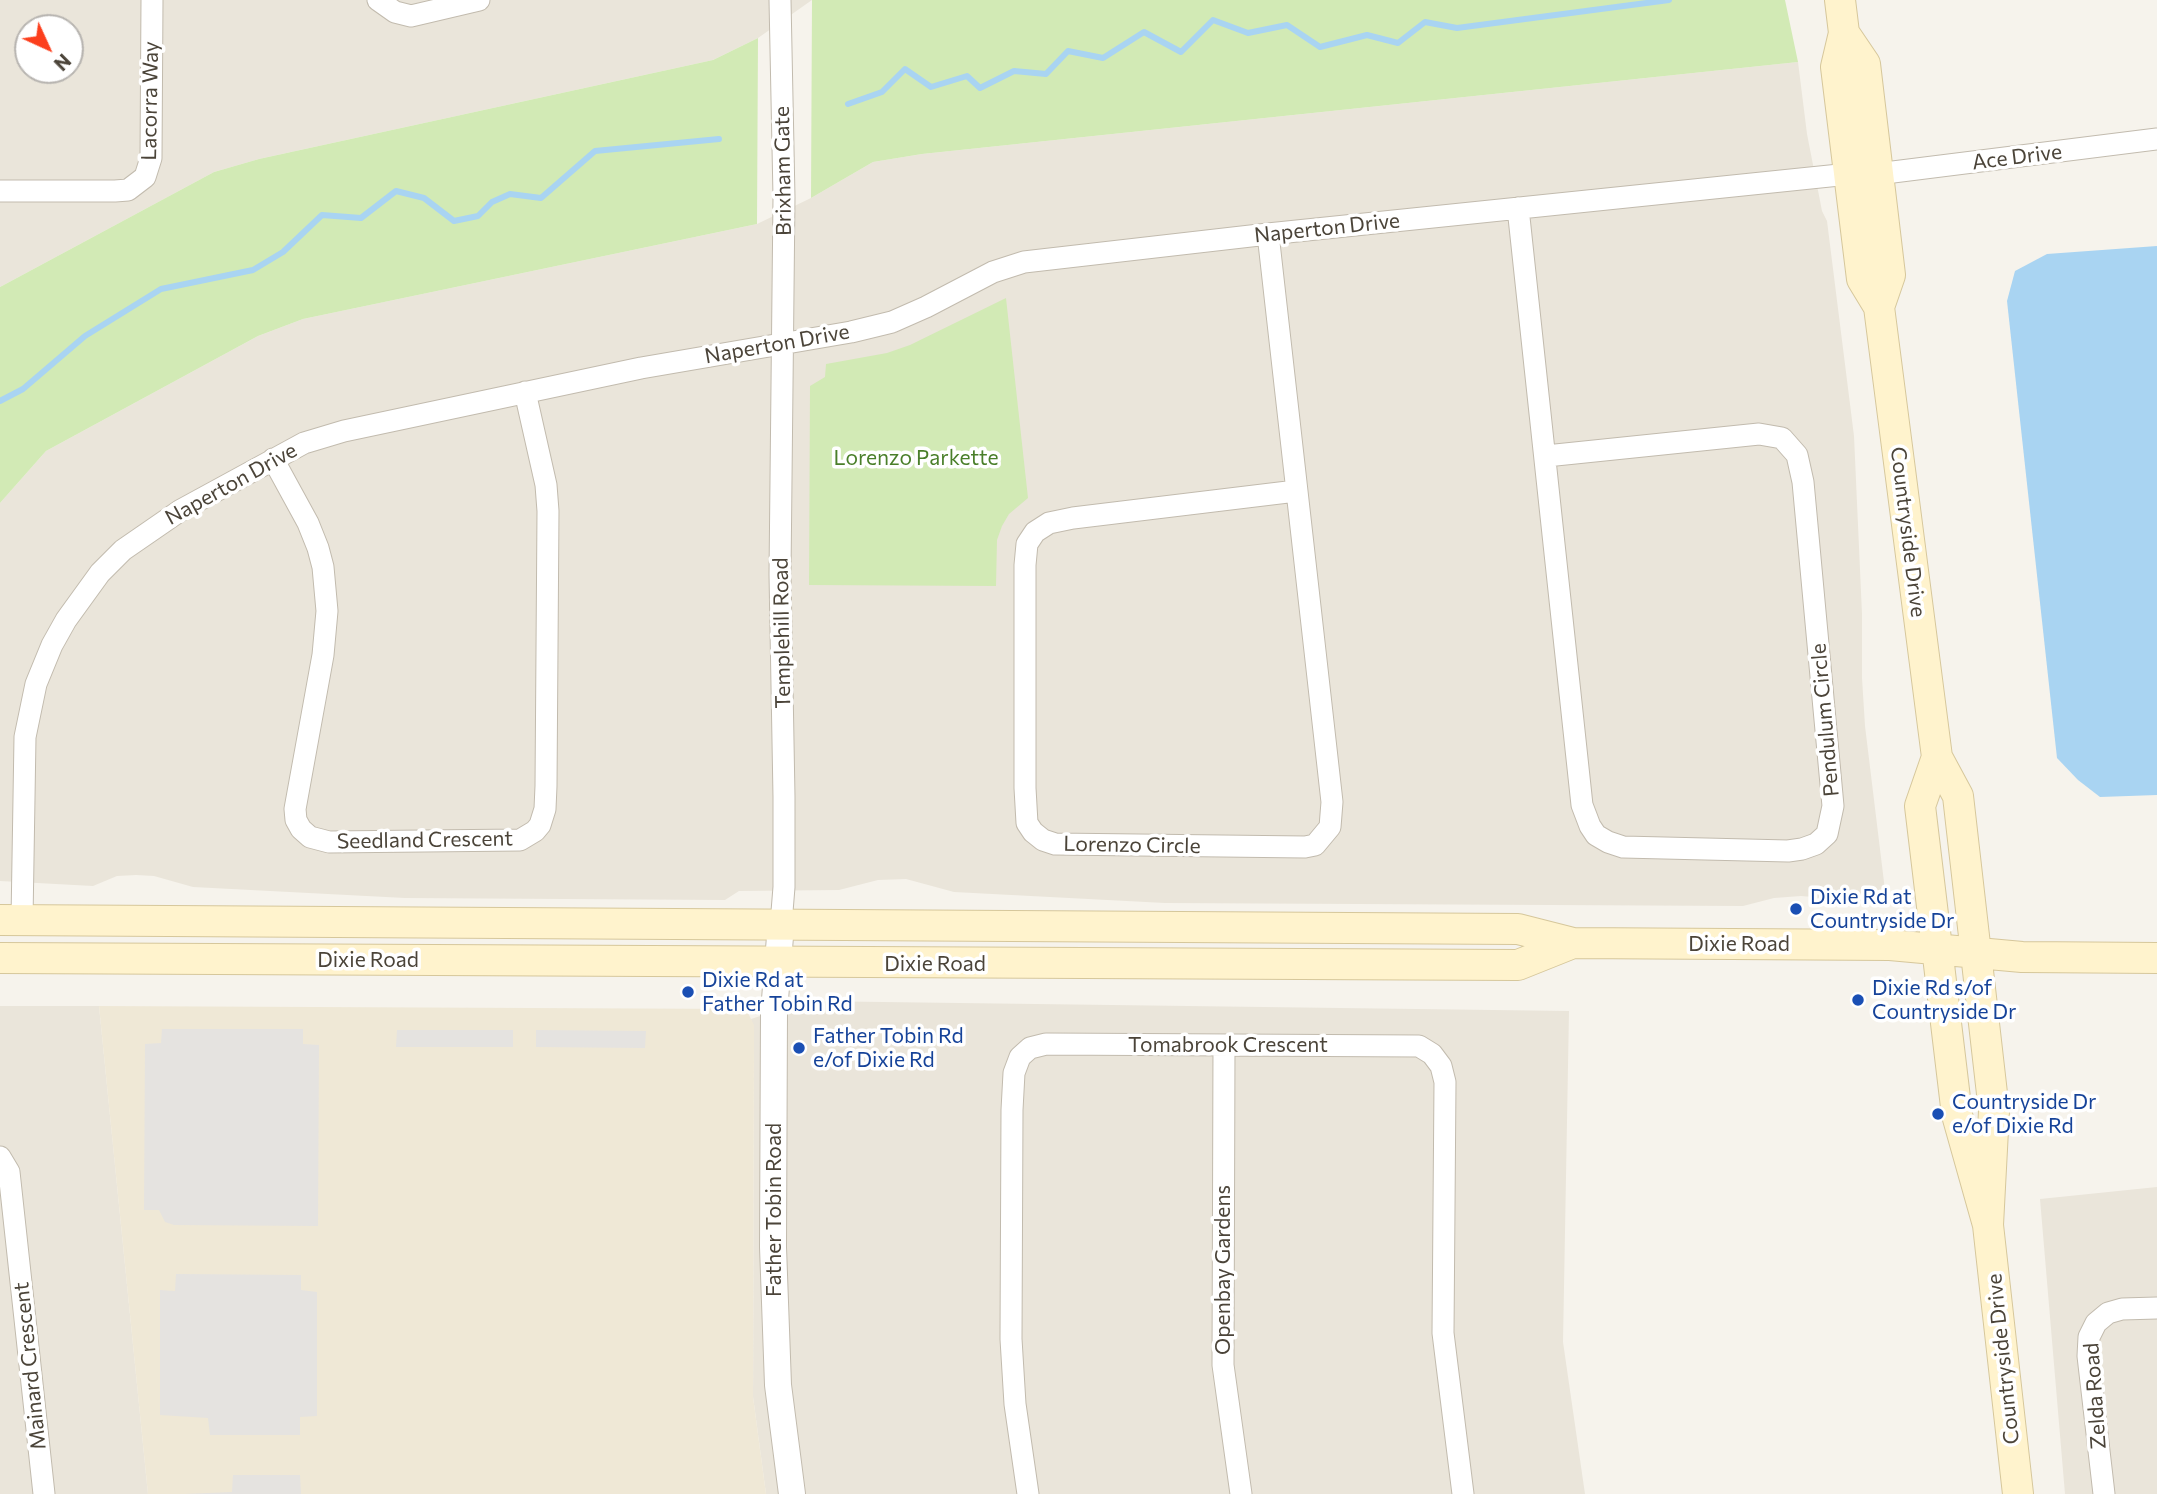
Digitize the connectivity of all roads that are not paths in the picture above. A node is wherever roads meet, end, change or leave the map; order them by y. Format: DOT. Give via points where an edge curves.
graph roads {
  1 [pos="152,0"];
  2 [pos="377,0"];
  3 [pos="479,0"];
  4 [pos="780,0"];
  5 [pos="1840,0"];
  6 [pos="2157,139"];
  7 [pos="1863,174"];
  8 [pos="0,191"];
  9 [pos="1518,208"];
  10 [pos="1268,234"];
  11 [pos="783,342"];
  12 [pos="525,392"];
  13 [pos="1546,456"];
  14 [pos="274,459"];
  15 [pos="1296,491"];
  16 [pos="1937,757"];
  17 [pos="11,920"];
  18 [pos="781,925"];
  19 [pos="1573,943"];
  20 [pos="1937,950"];
  21 [pos="1976,953"];
  22 [pos="0,958"];
  23 [pos="2157,958"];
  24 [pos="778,962"];
  25 [pos="1224,1045"];
  26 [pos="0,1157"];
  27 [pos="1988,1225"];
  28 [pos="2157,1308"];
  29 [pos="44,1494"];
  30 [pos="792,1494"];
  31 [pos="1028,1494"];
  32 [pos="1241,1494"];
  33 [pos="1463,1494"];
  34 [pos="2018,1494"];
  35 [pos="2104,1494"];
  1 -- 8 [label="street, Lacorra Way" via="151,158 145,177 128,190"];
  2 -- 3 [label="street" via="411,16"];
  4 -- 11 [label="street, Brixham Gate"];
  5 -- 7 [label="main road, Countryside Drive" via="1844,33 1865,64"];
  6 -- 7 [label="street, Ace Drive"];
  7 -- 9 [label="street, Naperton Drive"];
  7 -- 16 [label="main road, Countryside Drive" via="1889,275 1879,307"];
  9 -- 10 [label="street, Naperton Drive"];
  9 -- 13 [label="street, Pendulum Circle"];
  10 -- 11 [label="street, Naperton Drive" via="1024,262 993,272 892,322"];
  10 -- 15 [label="street, Lorenzo Circle"];
  11 -- 12 [label="street, Naperton Drive"];
  11 -- 18 [label="street, Templehill Road"];
  12 -- 14 [label="street, Naperton Drive" via="344,430"];
  12 -- 14 [label="street, Seedland Crescent" via="548,511 546,786 540,825 520,840 329,842 301,829 295,808 327,611 318,548"];
  13 -- 13 [label="street, Pendulum Circle" via="1582,805 1596,835 1623,847 1788,851 1816,844 1827,834 1833,806 1797,455 1782,438 1759,434"];
  14 -- 17 [label="street, Naperton Drive" via="181,510 123,550 83,595 52,645 36,684 25,737"];
  15 -- 15 [label="street, Lorenzo Circle" via="1073,518 1049,523 1035,532 1027,544 1025,565 1026,812 1027,823 1043,840 1055,844 1285,848 1315,845 1323,838 1330,827 1332,802"];
  16 -- 20 [label="main road, Countryside Drive" via="1920,806"];
  16 -- 21 [label="main road, Countryside Drive" via="1958,796"];
  17 -- 18 [label="main road, Dixie Road"];
  18 -- 19 [label="main road, Dixie Road" via="1518,929"];
  18 -- 24 [label="street, Father Tobin Road"];
  19 -- 20 [label="main road, Dixie Road" via="1890,945"];
  19 -- 24 [label="main road, Dixie Road" via="1518,965"];
  20 -- 21 [label="main road, Dixie Road"];
  20 -- 27 [label="main road, Countryside Drive" via="1956,1115"];
  21 -- 23 [label="main road, Dixie Road"];
  21 -- 27 [label="main road, Countryside Drive" via="1994,1111"];
  22 -- 24 [label="main road, Dixie Road"];
  24 -- 30 [label="street, Father Tobin Road" via="774,1260 778,1385"];
  25 -- 31 [label="street, Tomabrook Crescent" via="1046,1044 1030,1048 1020,1057 1014,1073 1012,1110 1011,1339"];
  25 -- 32 [label="street, Openbay Gardens" via="1223,1365"];
  25 -- 33 [label="street, Tomabrook Crescent" via="1419,1046 1441,1066 1445,1082 1443,1333"];
  26 -- 29 [label="street, Mainard Crescent" via="9,1172"];
  27 -- 34 [label="main road, Countryside Drive"];
  28 -- 35 [label="street, Zelda Road" via="2108,1313 2089,1337"];
}
